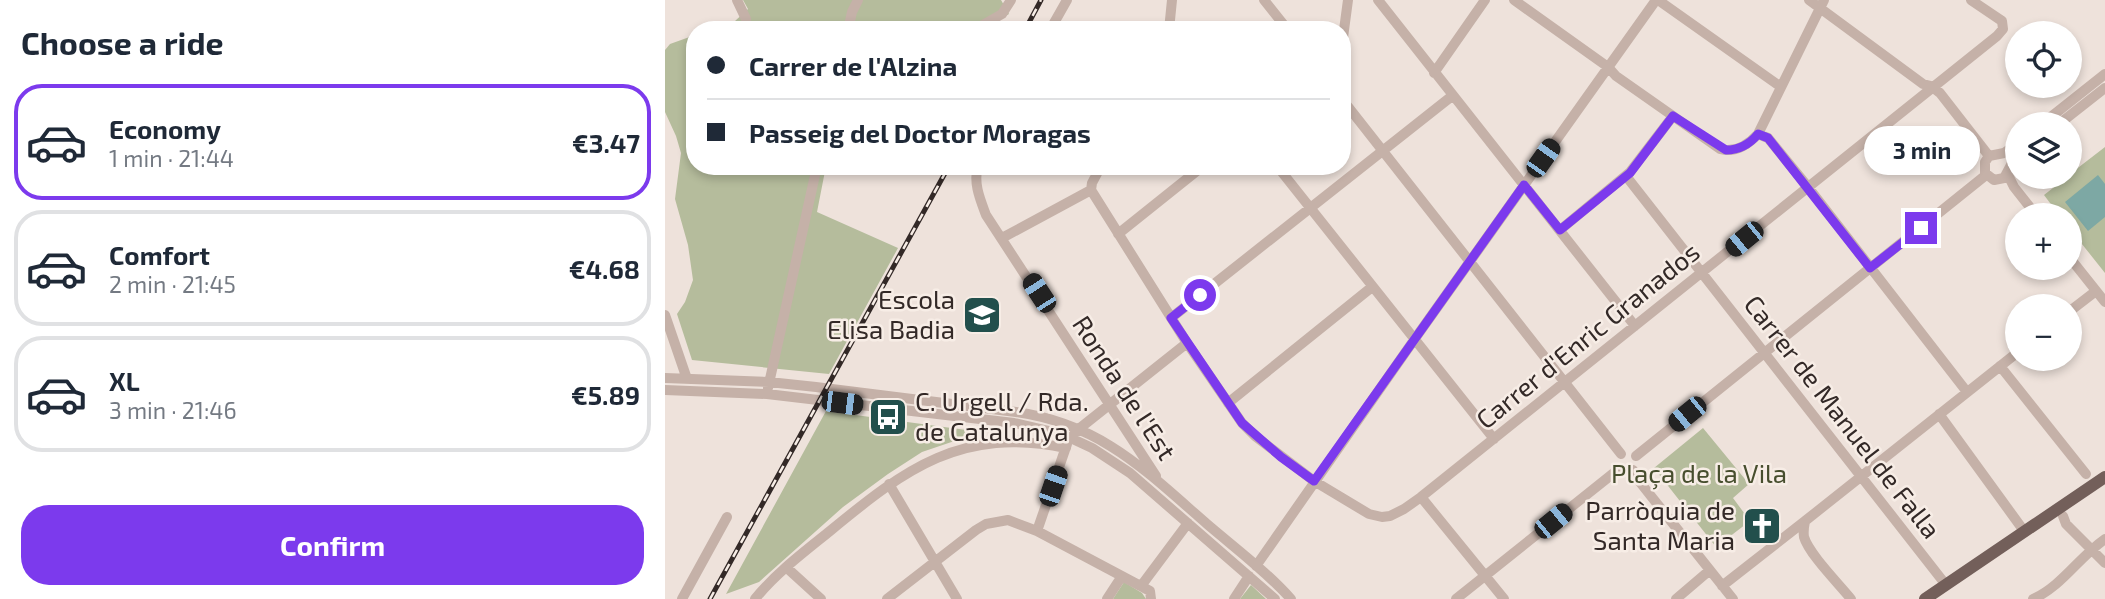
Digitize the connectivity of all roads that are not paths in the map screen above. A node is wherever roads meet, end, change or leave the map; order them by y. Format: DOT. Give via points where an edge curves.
graph roads {
  1 [pos="737,0"];
  2 [pos="858,0"];
  3 [pos="1011,0"];
  4 [pos="1067,0"];
  5 [pos="1172,0"];
  6 [pos="1264,0"];
  7 [pos="1348,0"];
  8 [pos="1378,0"];
  9 [pos="1485,0"];
  10 [pos="1514,0"];
  11 [pos="1657,0"];
  12 [pos="1809,0"];
  13 [pos="1971,0"];
  14 [pos="1822,4"];
  15 [pos="746,19"];
  16 [pos="850,21"];
  17 [pos="990,21"];
  18 [pos="1055,21"];
  19 [pos="1170,21"];
  20 [pos="1281,21"];
  21 [pos="1345,21"];
  22 [pos="1608,67"];
  23 [pos="1434,73"];
  24 [pos="2105,74"];
  25 [pos="1781,87"];
  26 [pos="1933,87"];
  27 [pos="2105,88"];
  28 [pos="1452,96"];
  29 [pos="1351,110"];
  30 [pos="2057,112"];
  31 [pos="2074,112"];
  32 [pos="1673,116"];
  33 [pos="1758,134"];
  34 [pos="2005,150"];
  35 [pos="1383,151"];
  36 [pos="1994,155"];
  37 [pos="2005,158"];
  38 [pos="2005,174"];
  39 [pos="815,175"];
  40 [pos="976,175"];
  41 [pos="1096,175"];
  42 [pos="1192,175"];
  43 [pos="1284,175"];
  44 [pos="1986,175"];
  45 [pos="1626,176"];
  46 [pos="1524,185"];
  47 [pos="1808,187"];
  48 [pos="2016,189"];
  49 [pos="1091,190"];
  50 [pos="2027,203"];
  51 [pos="1310,209"];
  52 [pos="1560,230"];
  53 [pos="1118,234"];
  54 [pos="1002,238"];
  55 [pos="1470,261"];
  56 [pos="1870,268"];
  57 [pos="1702,272"];
  58 [pos="2082,273"];
  59 [pos="1372,287"];
  60 [pos="2096,290"];
  61 [pos="2082,301"];
  62 [pos="2105,302"];
  63 [pos="665,315"];
  64 [pos="1171,318"];
  65 [pos="1635,326"];
  66 [pos="1414,340"];
  67 [pos="1187,343"];
  68 [pos="1765,353"];
  69 [pos="2005,362"];
  70 [pos="2000,366"];
  71 [pos="665,378"];
  72 [pos="687,379"];
  73 [pos="769,383"];
  74 [pos="1565,383"];
  75 [pos="665,390"];
  76 [pos="1967,392"];
  77 [pos="767,394"];
  78 [pos="1228,403"];
  79 [pos="1110,405"];
  80 [pos="1939,414"];
  81 [pos="1074,433"];
  82 [pos="1494,439"];
  83 [pos="1066,447"];
  84 [pos="1622,454"];
  85 [pos="1636,456"];
  86 [pos="1620,468"];
  87 [pos="1633,470"];
  88 [pos="2085,474"];
  89 [pos="1861,477"];
  90 [pos="2105,477"];
  91 [pos="1314,481"];
  92 [pos="889,484"];
  93 [pos="1162,485"];
  94 [pos="1421,497"];
  95 [pos="727,517"];
  96 [pos="2064,520"];
  97 [pos="1805,521"];
  98 [pos="1188,523"];
  99 [pos="1037,531"];
  100 [pos="2024,531"];
  101 [pos="2105,539"];
  102 [pos="2090,549"];
  103 [pos="936,561"];
  104 [pos="2105,563"];
  105 [pos="1256,566"];
  106 [pos="787,568"];
  107 [pos="1710,570"];
  108 [pos="1486,575"];
  109 [pos="1122,576"];
  110 [pos="1249,576"];
  111 [pos="1946,584"];
  112 [pos="1140,586"];
  113 [pos="1722,586"];
  114 [pos="683,599"];
  115 [pos="755,599"];
  116 [pos="821,599"];
  117 [pos="887,599"];
  118 [pos="957,599"];
  119 [pos="1107,599"];
  120 [pos="1151,599"];
  121 [pos="1234,599"];
  122 [pos="1275,599"];
  123 [pos="1291,599"];
  124 [pos="1456,599"];
  125 [pos="1504,599"];
  126 [pos="1676,599"];
  127 [pos="1733,599"];
  128 [pos="1851,599"];
  129 [pos="1925,599"];
  130 [pos="2033,599"];
  1 -- 15 [label="street"];
  2 -- 16 [label="street"];
  3 -- 17 [label="street" via="1002,14"];
  4 -- 18 [label="street"];
  5 -- 19 [label="street"];
  6 -- 20 [label="street"];
  7 -- 21 [label="street"];
  8 -- 23 [label="street"];
  9 -- 23 [label="street"];
  10 -- 22 [label="street"];
  11 -- 22 [label="street"];
  11 -- 25 [label="street"];
  12 -- 14 [label="street"];
  13 -- 26 [label="street, Carrer d'Enric Granados" via="1997,16 2003,29"];
  14 -- 25 [label="street"];
  14 -- 26 [label="street"];
  22 -- 32 [label="street"];
  22 -- 46 [label="street"];
  23 -- 28 [label="street"];
  24 -- 30 [label="street"];
  25 -- 33 [label="street"];
  26 -- 36 [label="street"];
  26 -- 47 [label="street, Carrer d'Enric Granados"];
  27 -- 31 [label="street"];
  28 -- 35 [label="street"];
  28 -- 46 [label="street"];
  29 -- 35 [label="street"];
  32 -- 33 [label="street" via="1720,149 1735,150"];
  32 -- 45 [label="street"];
  33 -- 47 [label="street" via="1768,138"];
  34 -- 36 [label="street"];
  35 -- 51 [label="street"];
  35 -- 55 [label="street"];
  36 -- 37 [label="street"];
  36 -- 44 [label="street" via="1984,167"];
  38 -- 44 [label="street" via="1994,180"];
  39 -- 73 [label="street"];
  40 -- 54 [label="street, Ronda de l'Est" via="986,215"];
  41 -- 49 [label="street"];
  42 -- 53 [label="street"];
  43 -- 51 [label="street"];
  44 -- 56 [label="street"];
  45 -- 52 [label="street"];
  45 -- 57 [label="street, Carrer de Manuel de Falla"];
  46 -- 52 [label="street"];
  46 -- 55 [label="street"];
  47 -- 56 [label="street"];
  47 -- 57 [label="street, Carrer d'Enric Granados"];
  48 -- 50 [label="street"];
  49 -- 53 [label="street"];
  49 -- 54 [label="street"];
  51 -- 59 [label="street"];
  51 -- 64 [label="street"];
  52 -- 65 [label="street"];
  53 -- 64 [label="street"];
  54 -- 79 [label="street, Ronda de l'Est"];
  55 -- 66 [label="street"];
  55 -- 74 [label="street"];
  56 -- 68 [label="street"];
  56 -- 76 [label="street"];
  57 -- 65 [label="street, Carrer d'Enric Granados"];
  57 -- 68 [label="street, Carrer de Manuel de Falla"];
  58 -- 60 [label="street"];
  59 -- 66 [label="street"];
  59 -- 78 [label="street"];
  60 -- 61 [label="street"];
  60 -- 62 [label="street"];
  63 -- 72 [label="street"];
  64 -- 67 [label="street"];
  65 -- 74 [label="street, Carrer d'Enric Granados"];
  66 -- 82 [label="street"];
  66 -- 91 [label="street"];
  67 -- 78 [label="street"];
  67 -- 79 [label="street"];
  68 -- 85 [label="street"];
  68 -- 89 [label="street, Carrer de Manuel de Falla"];
  69 -- 70 [label="street"];
  70 -- 76 [label="street"];
  70 -- 88 [label="street"];
  71 -- 72 [label="street"];
  72 -- 73 [label="street"];
  73 -- 77 [label="street"];
  73 -- 81 [label="street" via="1016,411 1066,422"];
  74 -- 82 [label="street, Carrer d'Enric Granados"];
  74 -- 84 [label="street"];
  75 -- 77 [label="street"];
  76 -- 80 [label="street"];
  77 -- 81 [label="street"];
  78 -- 91 [label="street" via="1255,436"];
  79 -- 81 [label="street"];
  79 -- 93 [label="street, Ronda de l'Est"];
  80 -- 89 [label="street"];
  80 -- 100 [label="street"];
  81 -- 83 [label="street"];
  81 -- 93 [label="street, Ronda de l'Est" via="1111,446"];
  81 -- 98 [label="street, Ronda de l'Est"];
  82 -- 94 [label="street, Carrer d'Enric Granados"];
  83 -- 92 [label="street" via="976,446 934,458"];
  83 -- 99 [label="street"];
  84 -- 85 [label="street"];
  84 -- 86 [label="street"];
  85 -- 87 [label="street"];
  86 -- 87 [label="street"];
  86 -- 108 [label="street"];
  87 -- 107 [label="street"];
  89 -- 97 [label="street"];
  89 -- 111 [label="street, Carrer de Manuel de Falla"];
  90 -- 100 [label="main road"];
  91 -- 94 [label="street, Carrer d'Enric Granados" via="1358,509 1382,517"];
  91 -- 105 [label="street"];
  92 -- 103 [label="street"];
  92 -- 106 [label="street"];
  93 -- 105 [label="street, Ronda de l'Est"];
  94 -- 108 [label="street"];
  95 -- 114 [label="street"];
  96 -- 102 [label="street"];
  97 -- 113 [label="street"];
  97 -- 128 [label="street" via="1803,535"];
  98 -- 110 [label="street, Ronda de l'Est"];
  98 -- 112 [label="street"];
  99 -- 103 [label="street" via="1008,520 986,524"];
  99 -- 109 [label="street"];
  100 -- 111 [label="main road"];
  101 -- 102 [label="street"];
  102 -- 104 [label="street"];
  102 -- 130 [label="street" via="2050,589"];
  103 -- 117 [label="street"];
  103 -- 118 [label="street"];
  105 -- 123 [label="street, Ronda de l'Est"];
  106 -- 115 [label="street"];
  106 -- 116 [label="street"];
  107 -- 113 [label="street"];
  107 -- 126 [label="street"];
  108 -- 124 [label="street"];
  108 -- 125 [label="street"];
  109 -- 112 [label="street"];
  109 -- 119 [label="street"];
  110 -- 121 [label="street"];
  110 -- 122 [label="street, Ronda de l'Est"];
  111 -- 129 [label="main road"];
  112 -- 120 [label="street" via="1150,591"];
  113 -- 127 [label="street"];
}
